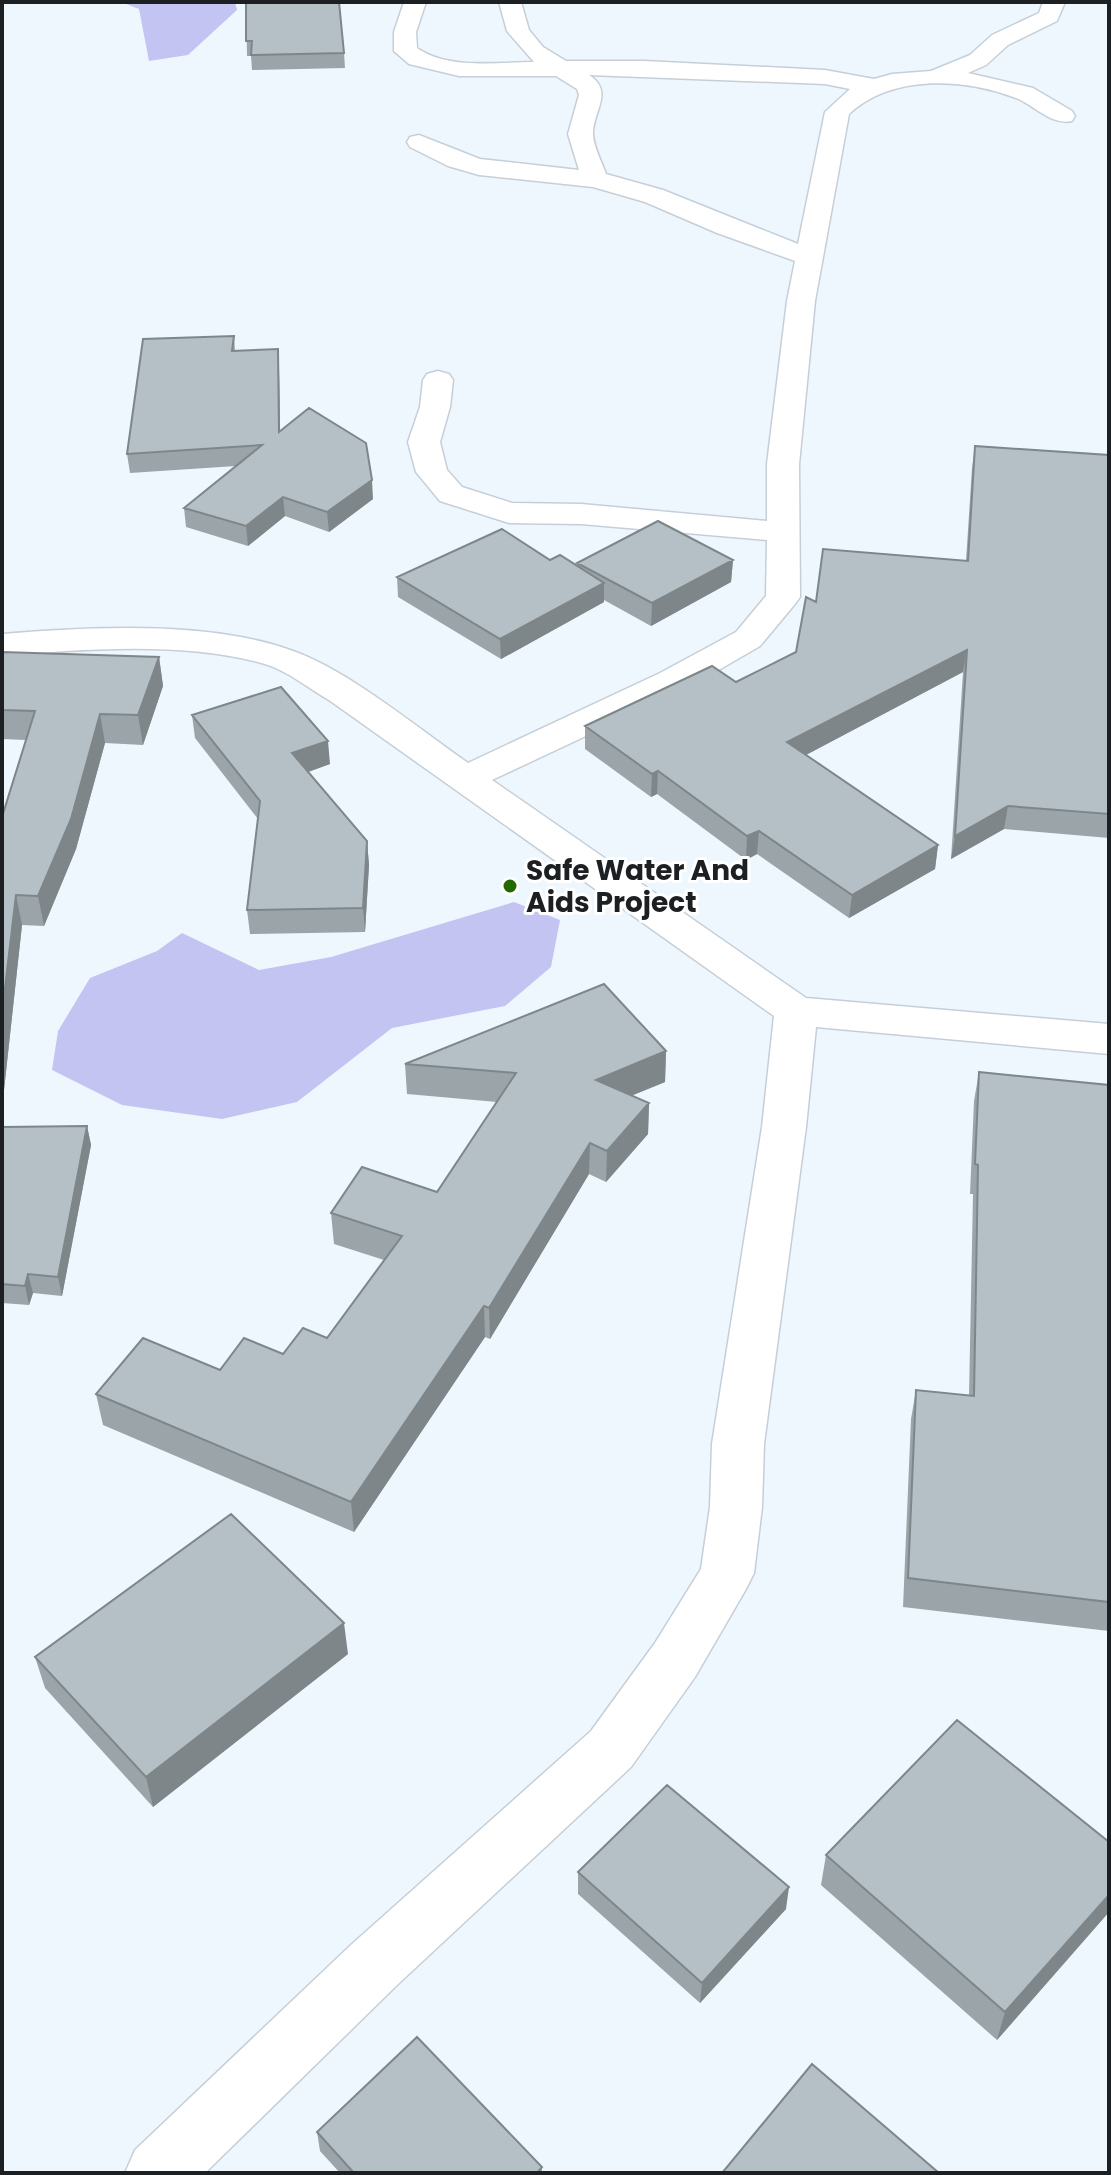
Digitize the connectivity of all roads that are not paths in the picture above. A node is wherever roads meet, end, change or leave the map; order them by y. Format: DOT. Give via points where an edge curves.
graph roads {
  1 [pos="415,2"];
  2 [pos="510,2"];
  3 [pos="1054,2"];
  4 [pos="566,69"];
  5 [pos="932,79"];
  6 [pos="873,86"];
  7 [pos="1063,116"];
  8 [pos="419,142"];
  9 [pos="595,179"];
  10 [pos="809,257"];
  11 [pos="438,380"];
  12 [pos="784,532"];
  13 [pos="2,645"];
  14 [pos="465,778"];
  15 [pos="796,1011"];
  16 [pos="1109,1039"];
  17 [pos="158,2173"];
  1 -- 4 [label="street" via="405,32 406,51 417,59 459,69"];
  2 -- 4 [label="street" via="518,31 535,52"];
  3 -- 5 [label="street" via="1040,22 1000,40 978,60"];
  4 -- 6 [label="street" via="813,76"];
  4 -- 9 [label="street" via="588,85 591,95 580,134"];
  5 -- 6 [label="street"];
  5 -- 7 [label="street" via="1022,91"];
  6 -- 10 [label="street" via="837,112"];
  8 -- 9 [label="street" via="479,167"];
  9 -- 10 [label="street" via="654,196"];
  10 -- 12 [label="street" via="783,464"];
  11 -- 12 [label="street" via="424,442 432,472 451,494 509,513"];
  12 -- 14 [label="street" via="783,597 748,639 673,681"];
  13 -- 14 [label="street" via="130,641 198,644 274,656 342,692"];
  14 -- 15 [label="street"];
  15 -- 16 [label="street"];
  15 -- 17 [label="street" via="738,1444 727,1573 675,1660 611,1749 374,1965"];
}
